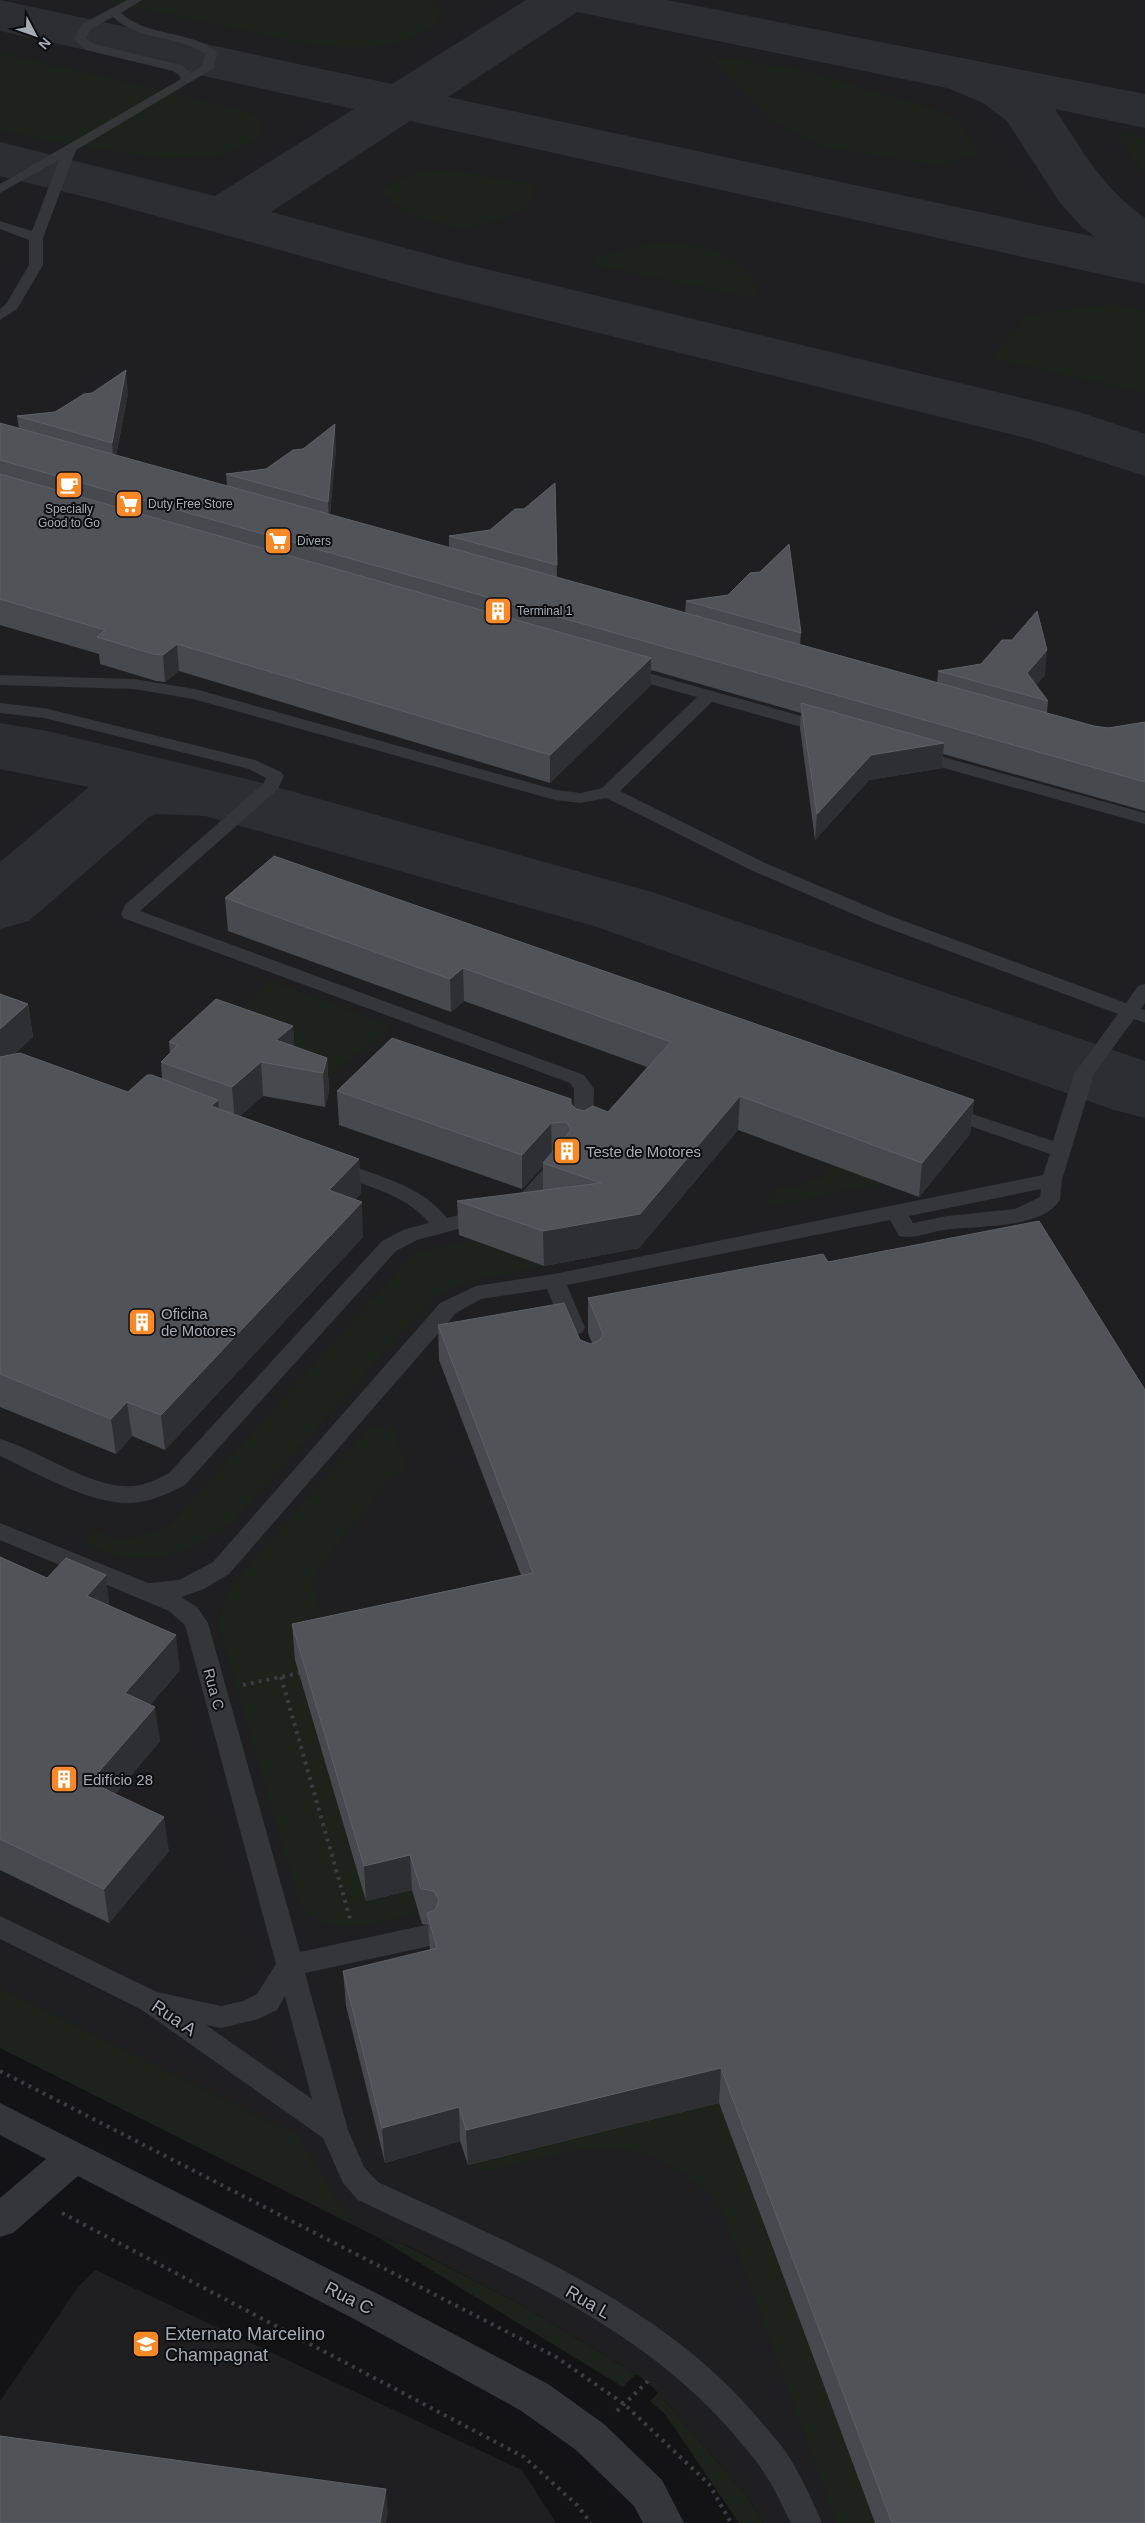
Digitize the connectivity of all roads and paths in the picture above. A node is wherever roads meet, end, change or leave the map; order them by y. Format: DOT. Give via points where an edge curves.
graph roads {
  1 [pos="136,0"];
  2 [pos="114,12"];
  3 [pos="187,80"];
  4 [pos="70,149"];
  5 [pos="0,189"];
  6 [pos="0,226"];
  7 [pos="36,238"];
  8 [pos="0,316"];
  9 [pos="603,665"];
  10 [pos="0,680"];
  11 [pos="709,695"];
  12 [pos="0,708"];
  13 [pos="841,733"];
  14 [pos="898,749"];
  15 [pos="608,792"];
  16 [pos="1145,819"];
  17 [pos="1145,990"];
  18 [pos="1137,1015"];
  19 [pos="930,1105"];
  20 [pos="583,1137"];
  21 [pos="1061,1151"];
  22 [pos="318,1162"];
  23 [pos="560,1163"];
  24 [pos="1052,1180"];
  25 [pos="897,1212"];
  26 [pos="442,1226"];
  27 [pos="554,1281"];
  28 [pos="580,1345"];
  29 [pos="0,1447"];
  30 [pos="0,1531"];
  31 [pos="221,1568"];
  32 [pos="142,1591"];
  33 [pos="196,1623"];
  34 [pos="299,1673"];
  35 [pos="281,1677"];
  36 [pos="215,1692"];
  37 [pos="0,1928"];
  38 [pos="426,1936"];
  39 [pos="360,1950"];
  40 [pos="290,1965"];
  41 [pos="152,2002"];
  42 [pos="0,2118"];
  43 [pos="334,2130"];
  44 [pos="75,2157"];
  45 [pos="30,2196"];
  46 [pos="0,2221"];
  47 [pos="674,2356"];
  48 [pos="590,2437"];
  49 [pos="592,2523"];
  50 [pos="664,2523"];
  51 [pos="807,2523"];
  1 -- 2 [label="lane"];
  2 -- 3 [label="lane" via="125,24 192,41 211,53 208,68"];
  2 -- 3 [label="lane" via="86,27 80,39 90,47 178,68"];
  3 -- 4 [label="lane"];
  4 -- 5 [label="lane"];
  4 -- 7 [label="lane"];
  6 -- 7 [label="lane"];
  7 -- 8 [label="lane" via="36,265 12,306"];
  9 -- 11 [label="lane"];
  10 -- 15 [label="lane" via="134,684 195,694 555,795 581,798"];
  11 -- 13 [label="lane"];
  11 -- 15 [label="lane"];
  12 -- 20 [label="lane" via="44,713 255,765 272,772 275,776 272,785 130,914 577,1079 584,1088"];
  14 -- 16 [label="lane"];
  15 -- 18 [label="lane" via="759,867 863,912"];
  17 -- 18 [label="lane"];
  18 -- 21 [label="lane" via="1084,1074"];
  19 -- 21 [label="lane"];
  21 -- 24 [label="lane"];
  22 -- 26 [label="lane" via="402,1193 433,1212"];
  23 -- 26 [label="lane" via="525,1202 516,1207"];
  24 -- 25 [label="lane"];
  24 -- 25 [label="lane" via="1050,1200 1039,1210 906,1231"];
  25 -- 27 [label="lane"];
  26 -- 29 [label="lane" via="399,1239 390,1246 177,1479 161,1488 132,1495 107,1492"];
  27 -- 28 [label="lane"];
  27 -- 31 [label="lane" via="476,1293 448,1308"];
  30 -- 32 [label="lane"];
  31 -- 32 [label="lane" via="195,1584 171,1592"];
  31 -- 33 [label="lane" via="199,1592 194,1606"];
  32 -- 33 [label="lane" via="189,1612"];
  33 -- 36 [label="lane, Rua C"];
  34 -- 35 [label="path"];
  35 -- 36 [label="path"];
  35 -- 39 [label="path"];
  36 -- 40 [label="lane, Rua C"];
  37 -- 41 [label="lane, Rua A"];
  38 -- 39 [label="lane"];
  39 -- 40 [label="lane"];
  40 -- 41 [label="lane" via="267,2002 248,2011 221,2016"];
  40 -- 43 [label="lane, Rua C"];
  41 -- 43 [label="lane, Rua A"];
  42 -- 44 [label="street, Rua C"];
  43 -- 47 [label="lane, Rua L" via="353,2174 368,2190 545,2277"];
  44 -- 45 [label="street"];
  44 -- 48 [label="street, Rua C" via="526,2392"];
  45 -- 46 [label="street"];
  45 -- 49 [label="path" via="524,2457"];
  47 -- 48 [label="path"];
  47 -- 51 [label="lane, Rua L" via="748,2427 781,2473"];
  48 -- 50 [label="street, Rua C" via="648,2493"];
}
